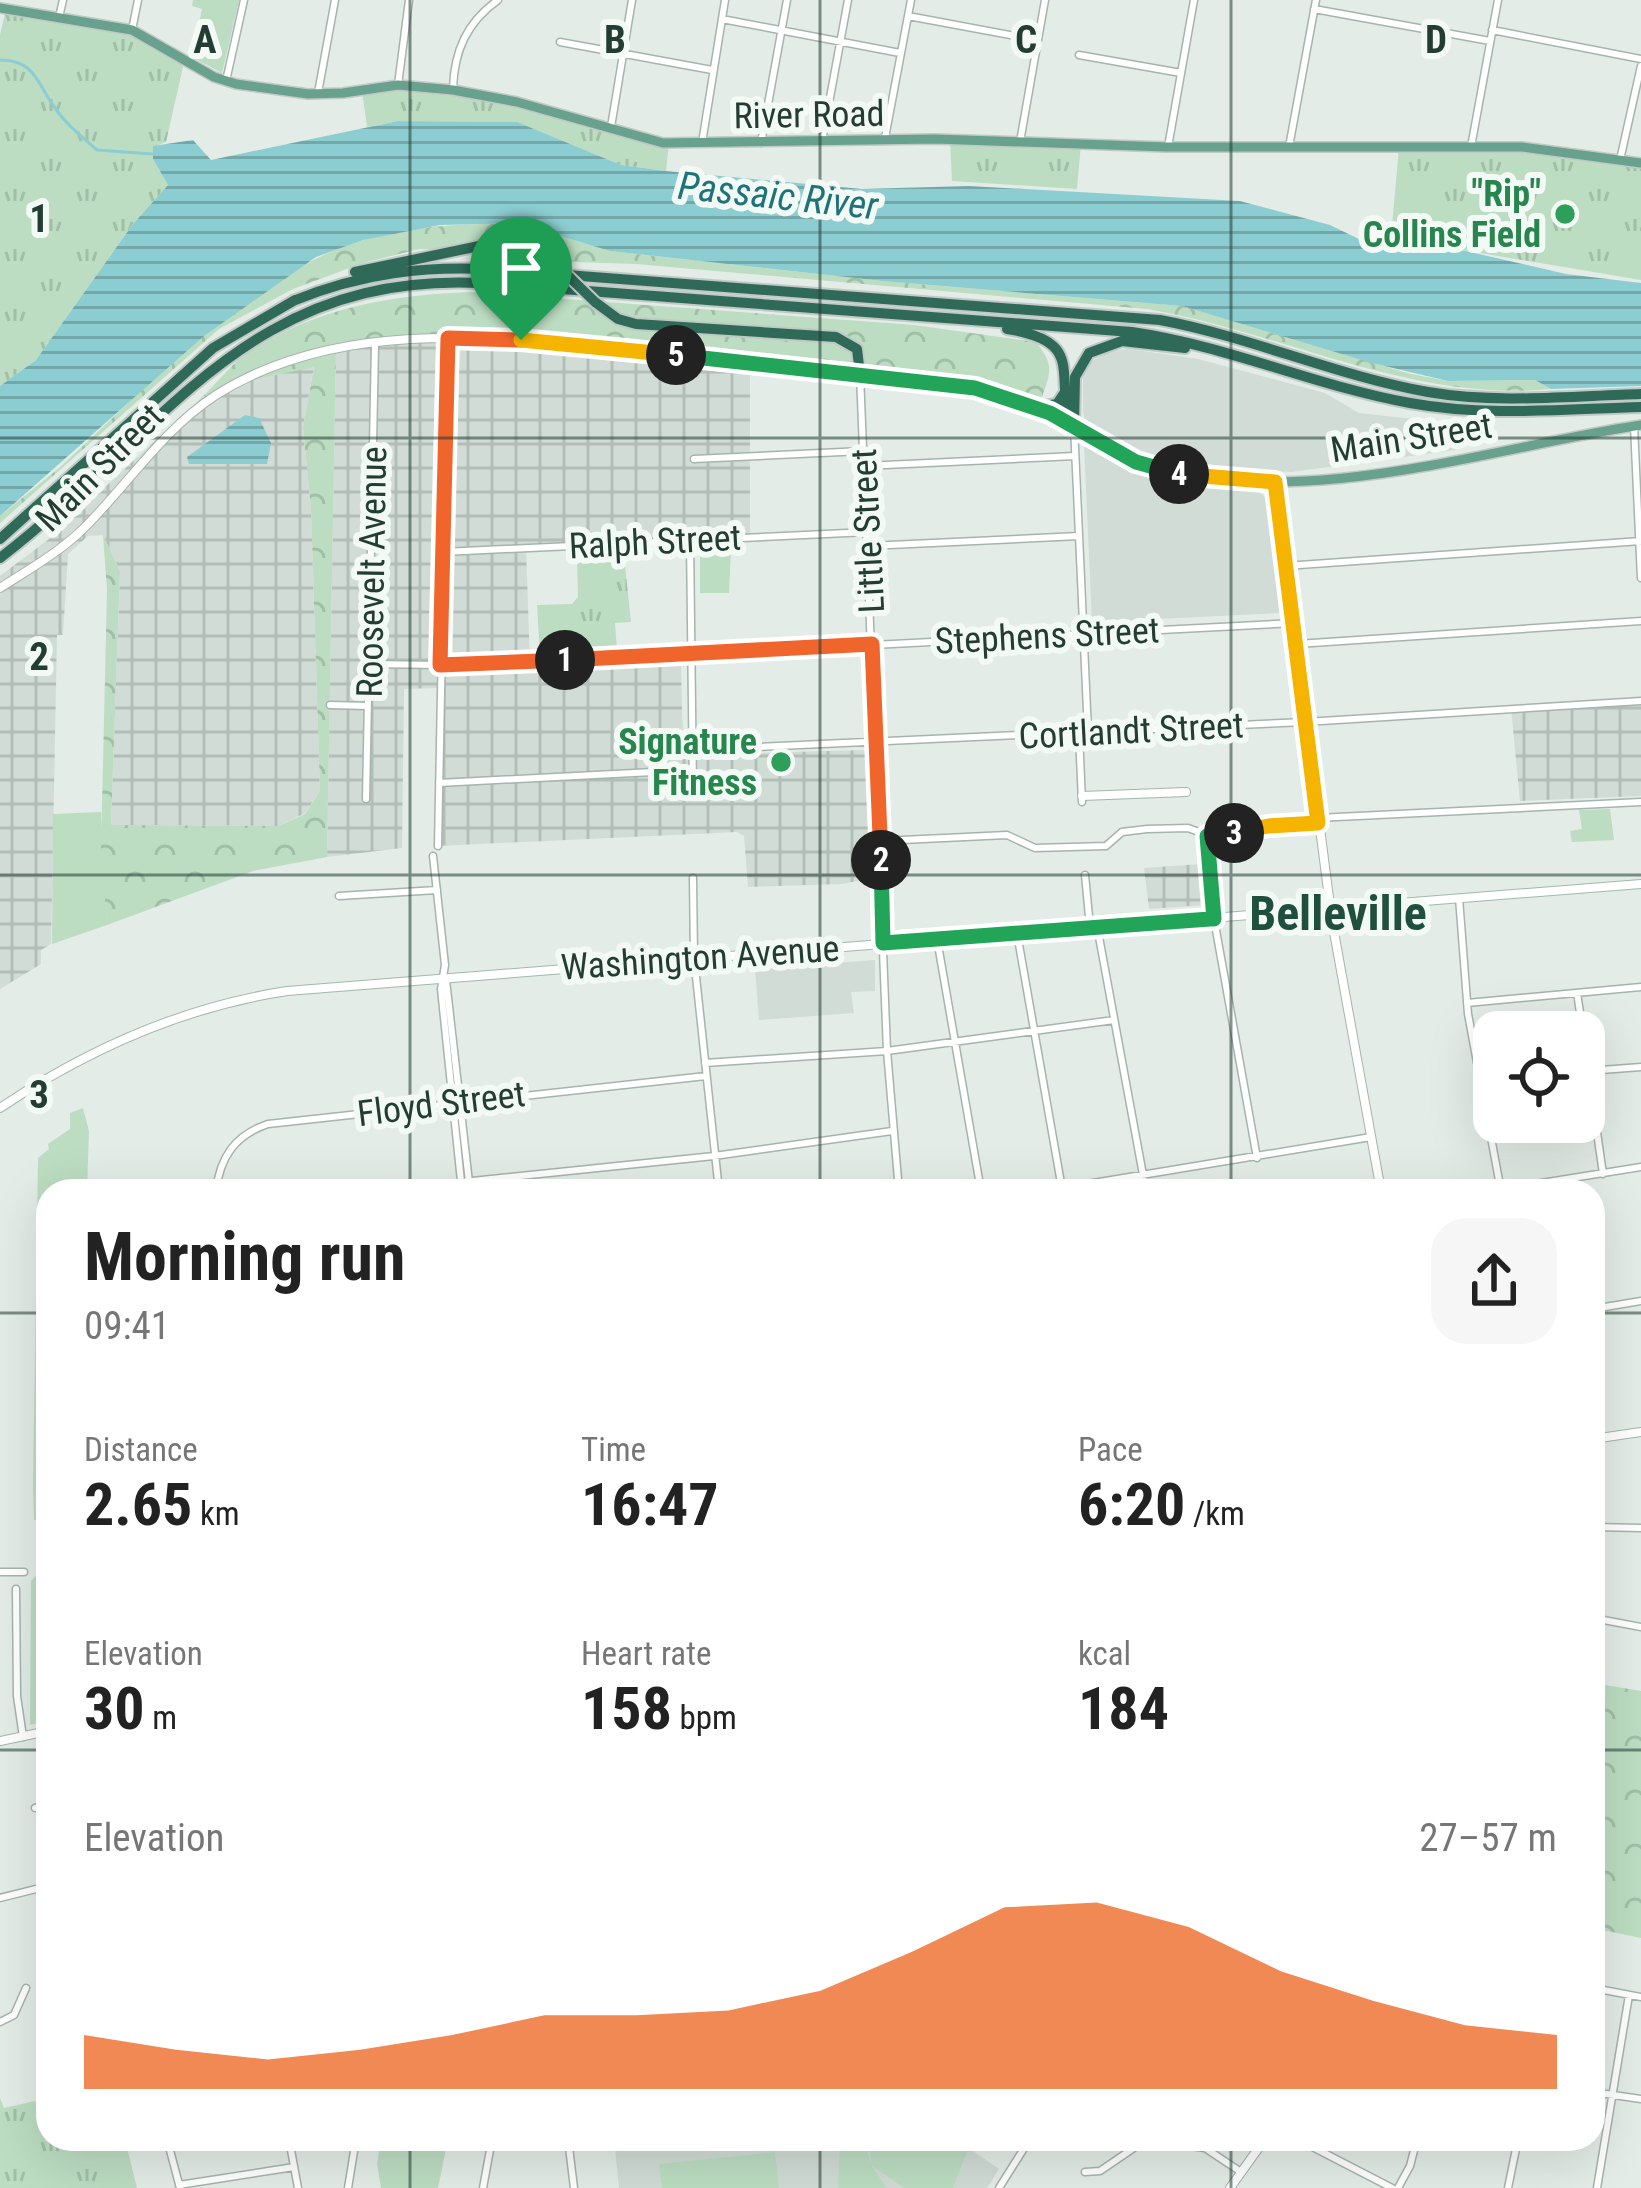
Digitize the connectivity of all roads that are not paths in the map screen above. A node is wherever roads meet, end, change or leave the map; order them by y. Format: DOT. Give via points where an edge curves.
graph roads {
  1 [pos="63,0"];
  2 [pos="138,0"];
  3 [pos="244,0"];
  4 [pos="335,0"];
  5 [pos="409,0"];
  6 [pos="498,0"];
  7 [pos="632,0"];
  8 [pos="725,0"];
  9 [pos="787,0"];
  10 [pos="848,0"];
  11 [pos="911,0"];
  12 [pos="1045,0"];
  13 [pos="1194,0"];
  14 [pos="1498,0"];
  15 [pos="486,3"];
  16 [pos="1315,4"];
  17 [pos="0,8"];
  18 [pos="908,16"];
  19 [pos="59,17"];
  20 [pos="722,19"];
  21 [pos="132,30"];
  22 [pos="1492,30"];
  23 [pos="782,31"];
  24 [pos="1037,40"];
  25 [pos="840,41"];
  26 [pos="1490,41"];
  27 [pos="560,42"];
  28 [pos="623,53"];
  29 [pos="900,53"];
  30 [pos="1078,55"];
  31 [pos="1641,62"];
  32 [pos="712,70"];
  33 [pos="1181,73"];
  34 [pos="226,81"];
  35 [pos="398,85"];
  36 [pos="453,90"];
  37 [pos="318,93"];
  38 [pos="610,130"];
  39 [pos="885,140"];
  40 [pos="822,141"];
  41 [pos="1020,142"];
  42 [pos="702,143"];
  43 [pos="761,143"];
  44 [pos="1168,147"];
  45 [pos="1288,147"];
  46 [pos="1471,147"];
  47 [pos="1620,160"];
  48 [pos="1641,163"];
  49 [pos="293,301"];
  50 [pos="868,312"];
  51 [pos="448,338"];
  52 [pos="375,344"];
  53 [pos="1256,359"];
  54 [pos="860,374"];
  55 [pos="1067,377"];
  56 [pos="1641,394"];
  57 [pos="1037,407"];
  58 [pos="1641,407"];
  59 [pos="1074,426"];
  60 [pos="1638,426"];
  61 [pos="863,451"];
  62 [pos="1075,456"];
  63 [pos="694,459"];
  64 [pos="864,466"];
  65 [pos="1275,482"];
  66 [pos="868,532"];
  67 [pos="1078,536"];
  68 [pos="0,539"];
  69 [pos="690,539"];
  70 [pos="1639,542"];
  71 [pos="868,546"];
  72 [pos="443,552"];
  73 [pos="0,558"];
  74 [pos="1286,566"];
  75 [pos="1641,578"];
  76 [pos="0,588"];
  77 [pos="1641,621"];
  78 [pos="1294,623"];
  79 [pos="1084,632"];
  80 [pos="872,644"];
  81 [pos="1296,644"];
  82 [pos="691,654"];
  83 [pos="369,664"];
  84 [pos="440,665"];
  85 [pos="1641,701"];
  86 [pos="329,705"];
  87 [pos="368,706"];
  88 [pos="1305,722"];
  89 [pos="1083,732"];
  90 [pos="876,741"];
  91 [pos="692,750"];
  92 [pos="692,770"];
  93 [pos="439,783"];
  94 [pos="693,790"];
  95 [pos="1186,792"];
  96 [pos="366,799"];
  97 [pos="1082,799"];
  98 [pos="1641,802"];
  99 [pos="1318,820"];
  100 [pos="1207,836"];
  101 [pos="880,841"];
  102 [pos="438,846"];
  103 [pos="433,856"];
  104 [pos="1085,875"];
  105 [pos="693,878"];
  106 [pos="1641,884"];
  107 [pos="437,890"];
  108 [pos="339,896"];
  109 [pos="1459,898"];
  110 [pos="1330,908"];
  111 [pos="1214,919"];
  112 [pos="1093,927"];
  113 [pos="1017,933"];
  114 [pos="937,939"];
  115 [pos="883,943"];
  116 [pos="694,958"];
  117 [pos="444,977"];
  118 [pos="1641,987"];
  119 [pos="1577,993"];
  120 [pos="1467,1003"];
  121 [pos="1579,1011"];
  122 [pos="1114,1019"];
  123 [pos="1034,1031"];
  124 [pos="954,1042"];
  125 [pos="887,1051"];
  126 [pos="705,1063"];
  127 [pos="1641,1067"];
  128 [pos="1605,1070"];
  129 [pos="706,1076"];
  130 [pos="456,1101"];
  131 [pos="0,1108"];
  132 [pos="892,1131"];
  133 [pos="1371,1137"];
  134 [pos="1598,1143"];
  135 [pos="715,1156"];
  136 [pos="1257,1158"];
  137 [pos="1641,1167"];
  138 [pos="1603,1174"];
  139 [pos="1144,1178"];
  140 [pos="219,1179"];
  141 [pos="464,1179"];
  142 [pos="523,1179"];
  143 [pos="718,1179"];
  144 [pos="898,1179"];
  145 [pos="979,1179"];
  146 [pos="1060,1179"];
  147 [pos="1137,1179"];
  148 [pos="1379,1179"];
  149 [pos="1499,1179"];
  150 [pos="1571,1179"];
  151 [pos="1641,1301"];
  152 [pos="1605,1307"];
  153 [pos="1641,1432"];
  154 [pos="1605,1437"];
  155 [pos="1605,1527"];
  156 [pos="1641,1528"];
  157 [pos="0,1572"];
  158 [pos="24,1572"];
  159 [pos="16,1588"];
  160 [pos="1605,1620"];
  161 [pos="1641,1627"];
  162 [pos="36,1734"];
  163 [pos="23,1737"];
  164 [pos="0,1742"];
  165 [pos="36,1889"];
  166 [pos="0,1898"];
  167 [pos="26,1988"];
  168 [pos="1605,1990"];
  169 [pos="1629,1995"];
  170 [pos="1641,1997"];
  171 [pos="0,2022"];
  172 [pos="1605,2095"];
  173 [pos="1611,2096"];
  174 [pos="1641,2099"];
  175 [pos="1605,2135"];
  176 [pos="170,2151"];
  177 [pos="292,2151"];
  178 [pos="354,2151"];
  179 [pos="490,2151"];
  180 [pos="569,2151"];
  181 [pos="1022,2151"];
  182 [pos="1129,2151"];
  183 [pos="1210,2151"];
  184 [pos="1256,2151"];
  185 [pos="1321,2151"];
  186 [pos="1414,2151"];
  187 [pos="1516,2151"];
  188 [pos="1603,2151"];
  189 [pos="294,2167"];
  190 [pos="1085,2172"];
  191 [pos="1241,2172"];
  192 [pos="180,2187"];
  193 [pos="298,2188"];
  194 [pos="348,2188"];
  195 [pos="483,2188"];
  196 [pos="574,2188"];
  197 [pos="999,2188"];
  198 [pos="1230,2188"];
  199 [pos="1395,2188"];
  200 [pos="1508,2188"];
  201 [pos="1597,2188"];
  1 -- 19 [label="street"];
  2 -- 21 [label="street"];
  3 -- 34 [label="street"];
  4 -- 37 [label="street"];
  5 -- 35 [label="street"];
  6 -- 15 [label="street"];
  7 -- 28 [label="street"];
  8 -- 20 [label="street"];
  9 -- 23 [label="street"];
  10 -- 25 [label="street"];
  11 -- 18 [label="street"];
  12 -- 24 [label="street"];
  13 -- 33 [label="street"];
  14 -- 22 [label="street"];
  15 -- 36 [label="street" via="461,41"];
  16 -- 26 [label="street"];
  16 -- 45 [label="street"];
  17 -- 19 [label="main road, River Road"];
  18 -- 24 [label="street"];
  18 -- 29 [label="street"];
  19 -- 21 [label="main road, River Road"];
  20 -- 23 [label="street"];
  20 -- 32 [label="street"];
  21 -- 34 [label="main road, River Road"];
  22 -- 26 [label="street"];
  22 -- 31 [label="street"];
  23 -- 25 [label="street"];
  23 -- 43 [label="street"];
  24 -- 41 [label="street"];
  25 -- 29 [label="street"];
  25 -- 40 [label="street"];
  26 -- 46 [label="street"];
  27 -- 28 [label="street"];
  28 -- 32 [label="street"];
  28 -- 38 [label="street"];
  29 -- 39 [label="street"];
  30 -- 33 [label="street"];
  31 -- 47 [label="street"];
  32 -- 42 [label="street"];
  33 -- 44 [label="street"];
  34 -- 37 [label="main road, River Road"];
  35 -- 36 [label="main road, River Road"];
  35 -- 37 [label="main road, River Road"];
  36 -- 38 [label="main road, River Road"];
  38 -- 42 [label="main road, River Road"];
  39 -- 40 [label="main road, River Road"];
  39 -- 41 [label="main road, River Road"];
  40 -- 43 [label="main road, River Road"];
  41 -- 44 [label="main road, River Road"];
  42 -- 43 [label="main road, River Road"];
  44 -- 45 [label="main road, River Road"];
  45 -- 46 [label="main road, River Road"];
  46 -- 47 [label="main road, River Road"];
  47 -- 48 [label="main road, River Road"];
  49 -- 54 [label="highway, bridge" via="357,272 498,242 525,244 618,319 836,337 857,349"];
  49 -- 56 [label="highway" via="403,270 500,270 1134,317 1457,395"];
  49 -- 68 [label="highway" via="213,348"];
  50 -- 53 [label="highway" via="1132,332"];
  50 -- 55 [label="highway" via="1025,332 1058,352"];
  50 -- 73 [label="highway" via="462,282 351,296 284,322 222,361"];
  51 -- 52 [label="street, Main Street"];
  51 -- 54 [label="street, Main Street"];
  51 -- 72 [label="street"];
  52 -- 76 [label="street, Main Street" via="292,359 218,394 164,437 71,540"];
  52 -- 83 [label="street, Roosevelt Avenue"];
  53 -- 58 [label="highway" via="1430,406"];
  53 -- 59 [label="highway" via="1143,341 1104,345 1076,370"];
  54 -- 57 [label="main road, Main Street" via="975,388"];
  54 -- 61 [label="street, Little Street"];
  55 -- 57 [label="highway" via="1063,398"];
  55 -- 59 [label="highway"];
  57 -- 59 [label="main road, Main Street"];
  59 -- 62 [label="street"];
  59 -- 65 [label="main road, Main Street" via="1163,471"];
  60 -- 65 [label="main road, Main Street"];
  60 -- 70 [label="street"];
  61 -- 63 [label="street"];
  61 -- 64 [label="street, Little Street"];
  62 -- 64 [label="street"];
  62 -- 67 [label="street"];
  64 -- 66 [label="street, Little Street"];
  65 -- 74 [label="street"];
  66 -- 69 [label="street, Ralph Street"];
  66 -- 71 [label="street, Little Street"];
  67 -- 71 [label="street"];
  67 -- 79 [label="street"];
  69 -- 72 [label="street, Ralph Street"];
  69 -- 82 [label="street"];
  70 -- 74 [label="street"];
  70 -- 75 [label="street"];
  71 -- 80 [label="street, Little Street"];
  72 -- 84 [label="street"];
  74 -- 78 [label="street"];
  77 -- 81 [label="street"];
  78 -- 79 [label="street, Stephens Street"];
  78 -- 81 [label="street"];
  79 -- 80 [label="street, Stephens Street"];
  79 -- 89 [label="street"];
  80 -- 82 [label="street, Stephens Street"];
  80 -- 90 [label="street, Little Street"];
  81 -- 88 [label="street"];
  82 -- 84 [label="street, Stephens Street"];
  82 -- 91 [label="street"];
  83 -- 84 [label="street, Stephens Street"];
  83 -- 87 [label="street, Roosevelt Avenue"];
  84 -- 93 [label="street"];
  85 -- 88 [label="street, Cortlandt Street"];
  86 -- 87 [label="street"];
  87 -- 96 [label="street, Roosevelt Avenue"];
  88 -- 89 [label="street, Cortlandt Street"];
  88 -- 99 [label="street"];
  89 -- 90 [label="street, Cortlandt Street"];
  89 -- 97 [label="street"];
  90 -- 91 [label="street, Cortlandt Street"];
  90 -- 101 [label="street, Little Street"];
  91 -- 92 [label="street"];
  92 -- 93 [label="street"];
  92 -- 94 [label="street"];
  93 -- 102 [label="street"];
  95 -- 97 [label="street"];
  98 -- 99 [label="street"];
  99 -- 100 [label="street"];
  99 -- 110 [label="street"];
  100 -- 101 [label="street" via="1147,829 1122,832 1106,846 1035,848 1006,835"];
  100 -- 111 [label="street"];
  101 -- 115 [label="street, Little Street"];
  103 -- 107 [label="street"];
  104 -- 112 [label="street"];
  105 -- 116 [label="street"];
  106 -- 109 [label="street, Washington Avenue"];
  107 -- 108 [label="street"];
  107 -- 117 [label="street"];
  109 -- 110 [label="street, Washington Avenue"];
  109 -- 120 [label="street"];
  110 -- 111 [label="street, Washington Avenue"];
  110 -- 133 [label="street"];
  111 -- 112 [label="street, Washington Avenue"];
  111 -- 136 [label="street"];
  112 -- 113 [label="street, Washington Avenue"];
  112 -- 122 [label="street"];
  113 -- 114 [label="street, Washington Avenue"];
  113 -- 123 [label="street"];
  114 -- 115 [label="street, Washington Avenue"];
  114 -- 124 [label="street"];
  115 -- 116 [label="street, Washington Avenue"];
  115 -- 125 [label="street, Little Street"];
  116 -- 117 [label="street, Washington Avenue"];
  116 -- 126 [label="street"];
  117 -- 130 [label="street"];
  117 -- 131 [label="street, Washington Avenue" via="305,989 205,1009 88,1054"];
  118 -- 119 [label="street"];
  119 -- 120 [label="street"];
  119 -- 121 [label="street"];
  120 -- 149 [label="street"];
  122 -- 123 [label="street"];
  122 -- 139 [label="street"];
  123 -- 124 [label="street"];
  123 -- 146 [label="street"];
  124 -- 125 [label="street"];
  124 -- 145 [label="street"];
  125 -- 126 [label="street"];
  125 -- 132 [label="street, Little Street"];
  126 -- 129 [label="street"];
  127 -- 128 [label="street"];
  129 -- 130 [label="street, Floyd Street"];
  129 -- 135 [label="street"];
  130 -- 140 [label="street, Floyd Street" via="262,1126 227,1151"];
  130 -- 141 [label="street"];
  132 -- 135 [label="street"];
  132 -- 144 [label="street, Little Street"];
  133 -- 136 [label="street"];
  133 -- 148 [label="street"];
  134 -- 138 [label="street"];
  135 -- 142 [label="street"];
  135 -- 143 [label="street"];
  136 -- 139 [label="street"];
  137 -- 138 [label="street"];
  138 -- 150 [label="street"];
  139 -- 147 [label="street"];
  151 -- 152 [label="street"];
  153 -- 154 [label="street"];
  155 -- 156 [label="street"];
  157 -- 158 [label="street"];
  159 -- 163 [label="street"];
  160 -- 161 [label="street"];
  162 -- 163 [label="street"];
  163 -- 164 [label="street"];
  165 -- 166 [label="street"];
  167 -- 171 [label="street" via="14,2015"];
  168 -- 169 [label="street"];
  169 -- 170 [label="street"];
  169 -- 173 [label="street"];
  172 -- 173 [label="street"];
  173 -- 174 [label="street"];
  173 -- 175 [label="street"];
  176 -- 192 [label="street"];
  177 -- 189 [label="street"];
  178 -- 194 [label="street"];
  179 -- 195 [label="street"];
  180 -- 196 [label="street"];
  181 -- 197 [label="street"];
  182 -- 190 [label="street"];
  183 -- 191 [label="street"];
  184 -- 191 [label="street"];
  185 -- 199 [label="street"];
  186 -- 199 [label="street"];
  187 -- 200 [label="street"];
  188 -- 201 [label="street"];
  189 -- 192 [label="street"];
  189 -- 193 [label="street"];
  191 -- 198 [label="street"];
}
